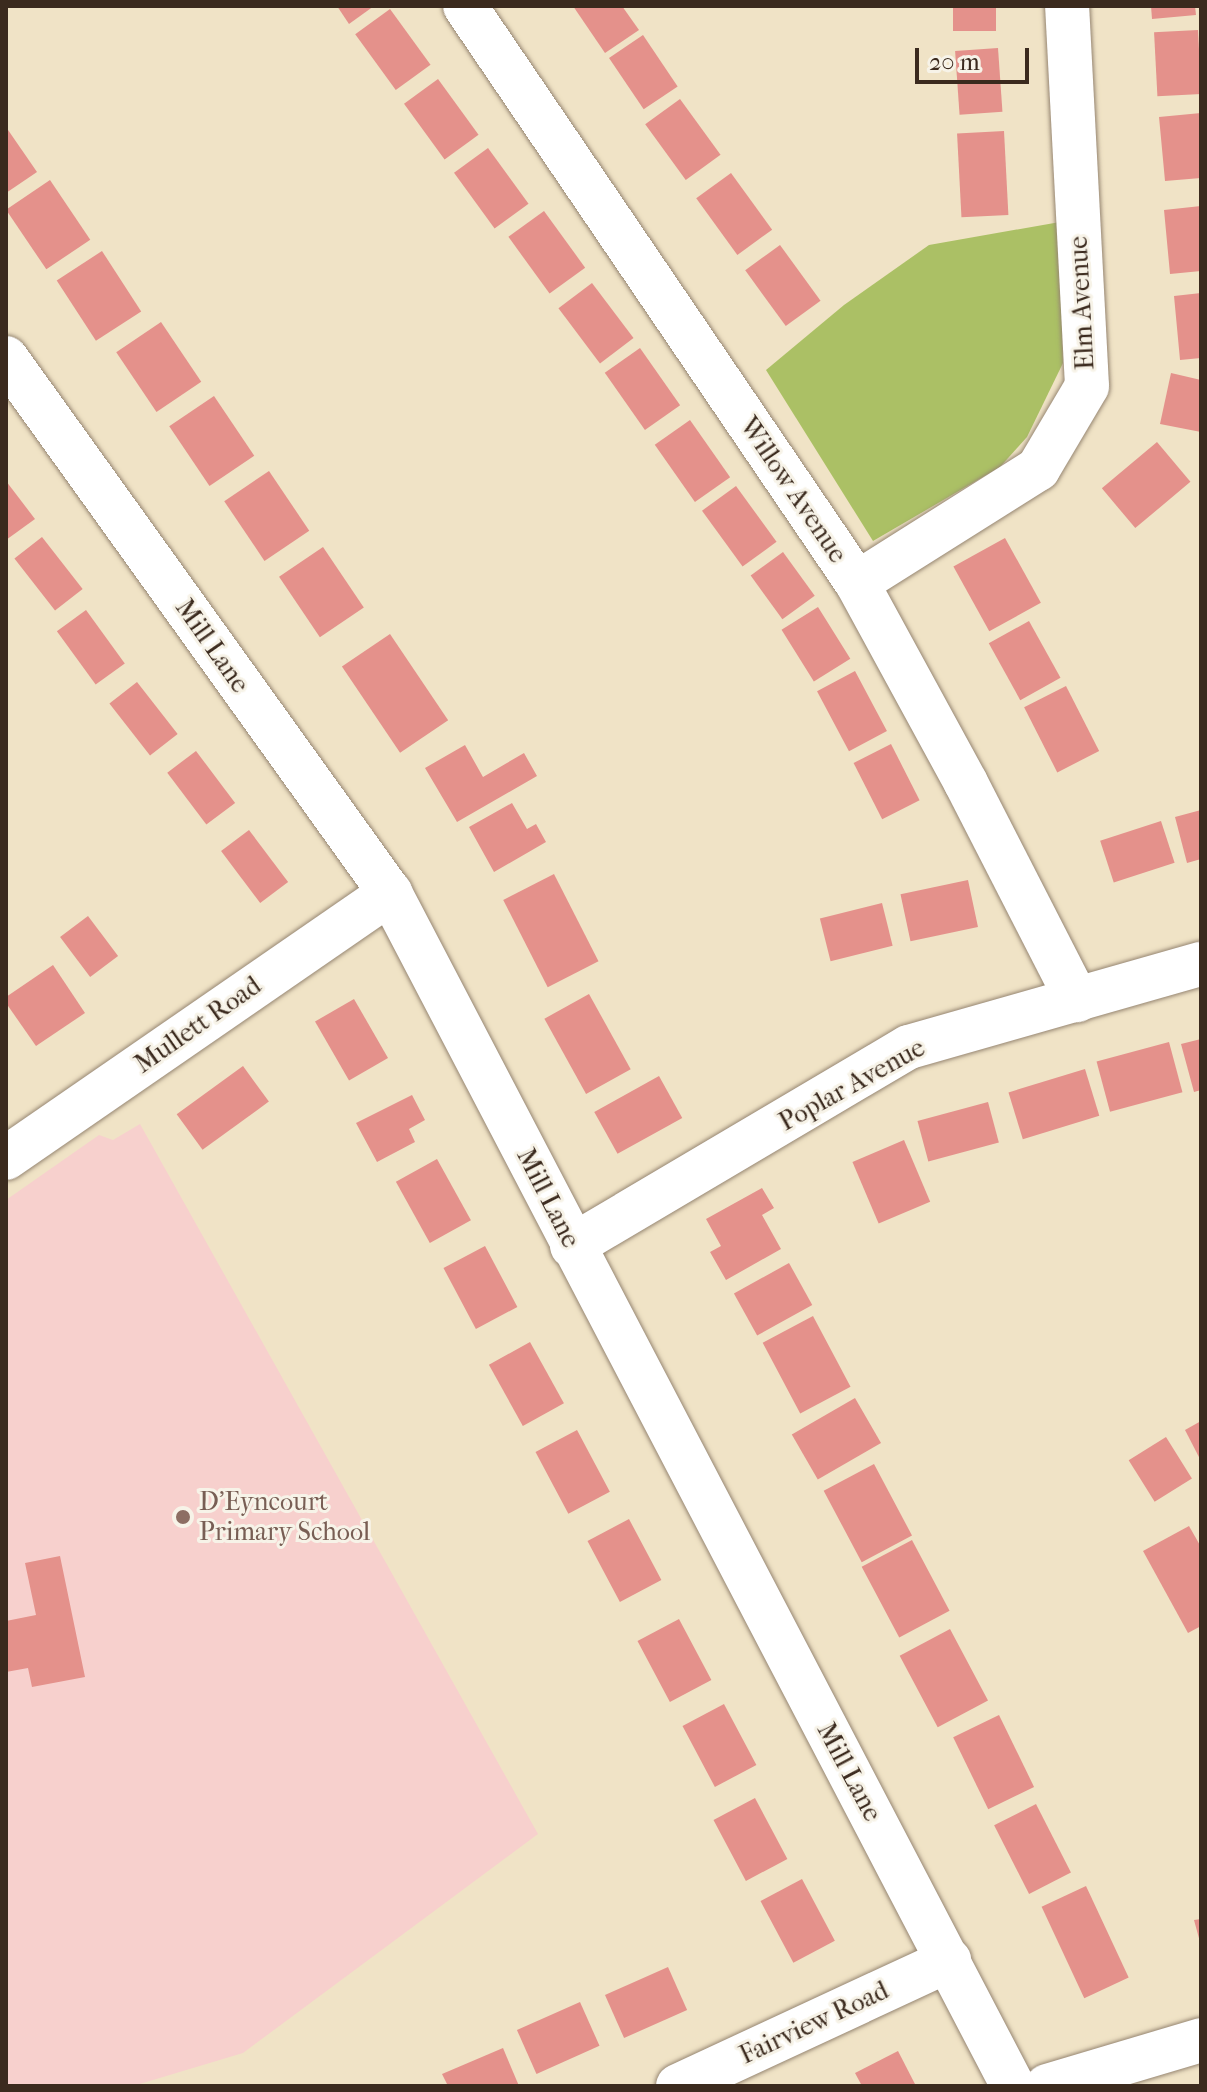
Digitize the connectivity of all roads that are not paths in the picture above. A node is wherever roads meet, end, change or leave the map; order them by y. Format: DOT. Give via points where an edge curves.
graph roads {
  1 [pos="465,6"];
  2 [pos="1067,6"];
  3 [pos="6,358"];
  4 [pos="857,583"];
  5 [pos="390,893"];
  6 [pos="1201,964"];
  7 [pos="1077,1000"];
  8 [pos="6,1158"];
  9 [pos="572,1246"];
  10 [pos="949,1960"];
  11 [pos="1201,2040"];
  12 [pos="678,2086"];
  13 [pos="1013,2086"];
  14 [pos="1047,2086"];
  1 -- 4 [label="street, Willow Avenue"];
  2 -- 4 [label="street, Elm Avenue" via="1087,386 1038,469"];
  3 -- 5 [label="street, Mill Lane"];
  4 -- 7 [label="street, Willow Avenue"];
  5 -- 8 [label="street, Mullett Road"];
  5 -- 9 [label="street, Mill Lane"];
  6 -- 7 [label="street, Poplar Avenue"];
  7 -- 9 [label="street, Poplar Avenue" via="909,1047"];
  9 -- 10 [label="street, Mill Lane"];
  10 -- 12 [label="street, Fairview Road"];
  10 -- 13 [label="street, Mill Lane"];
  11 -- 14 [label="street"];
}
